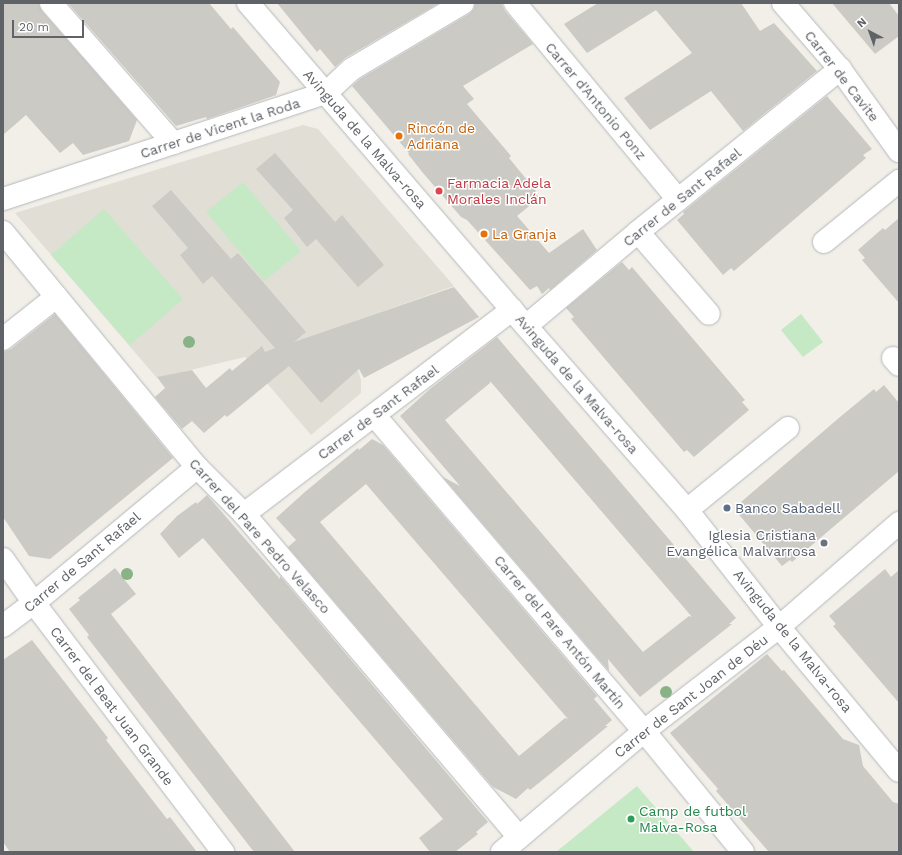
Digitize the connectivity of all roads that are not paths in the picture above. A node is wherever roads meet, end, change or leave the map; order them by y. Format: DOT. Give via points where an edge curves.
graph roads {
  1 [pos="51,3"];
  2 [pos="248,3"];
  3 [pos="463,3"];
  4 [pos="514,3"];
  5 [pos="783,3"];
  6 [pos="840,70"];
  7 [pos="326,93"];
  8 [pos="173,143"];
  9 [pos="899,150"];
  10 [pos="899,181"];
  11 [pos="3,199"];
  12 [pos="678,199"];
  13 [pos="3,232"];
  14 [pos="638,232"];
  15 [pos="824,242"];
  16 [pos="56,296"];
  17 [pos="709,314"];
  18 [pos="519,318"];
  19 [pos="3,339"];
  20 [pos="374,415"];
  21 [pos="788,428"];
  22 [pos="197,467"];
  23 [pos="687,510"];
  24 [pos="244,514"];
  25 [pos="897,529"];
  26 [pos="3,559"];
  27 [pos="34,604"];
  28 [pos="3,626"];
  29 [pos="779,627"];
  30 [pos="644,731"];
  31 [pos="899,771"];
  32 [pos="519,837"];
  33 [pos="223,852"];
  34 [pos="502,852"];
  35 [pos="743,852"];
  1 -- 8 [label="street"];
  2 -- 7 [label="street, Avinguda de la Malva-rosa"];
  3 -- 7 [label="street, Carrer de Vicent la Roda" via="352,69"];
  4 -- 12 [label="street, Carrer d'Antonio Ponz"];
  5 -- 6 [label="street, Carrer de Cavite"];
  6 -- 9 [label="street, Carrer de Cavite"];
  6 -- 12 [label="street, Carrer de Sant Rafael"];
  7 -- 8 [label="street, Carrer de Vicent la Roda"];
  7 -- 18 [label="street, Avinguda de la Malva-rosa"];
  8 -- 11 [label="street, Carrer de Vicent la Roda"];
  10 -- 15 [label="street"];
  12 -- 14 [label="street, Carrer de Sant Rafael"];
  13 -- 16 [label="street, Carrer del Pare Pedro Velasco"];
  14 -- 17 [label="street"];
  14 -- 18 [label="street, Carrer de Sant Rafael"];
  16 -- 19 [label="street"];
  16 -- 22 [label="street, Carrer del Pare Pedro Velasco"];
  18 -- 20 [label="street, Carrer de Sant Rafael"];
  18 -- 23 [label="street, Avinguda de la Malva-rosa"];
  20 -- 24 [label="street, Carrer de Sant Rafael"];
  20 -- 30 [label="street, Carrer del Pare Antón Martín"];
  21 -- 23 [label="street"];
  22 -- 24 [label="street, Carrer del Pare Pedro Velasco"];
  22 -- 27 [label="street, Carrer de Sant Rafael"];
  23 -- 29 [label="street, Avinguda de la Malva-rosa"];
  24 -- 32 [label="street, Carrer del Pare Pedro Velasco"];
  25 -- 29 [label="street, Carrer de Sant Joan de Déu"];
  26 -- 27 [label="street, Carrer del Beat Juan Grande"];
  27 -- 28 [label="street, Carrer de Sant Rafael"];
  27 -- 33 [label="street, Carrer del Beat Juan Grande"];
  29 -- 30 [label="street, Carrer de Sant Joan de Déu"];
  29 -- 31 [label="street, Avinguda de la Malva-rosa"];
  30 -- 32 [label="street, Carrer de Sant Joan de Déu"];
  30 -- 35 [label="street, Carrer del Pare Antón Martín"];
  32 -- 34 [label="street, Carrer de Sant Joan de Déu"];
}
